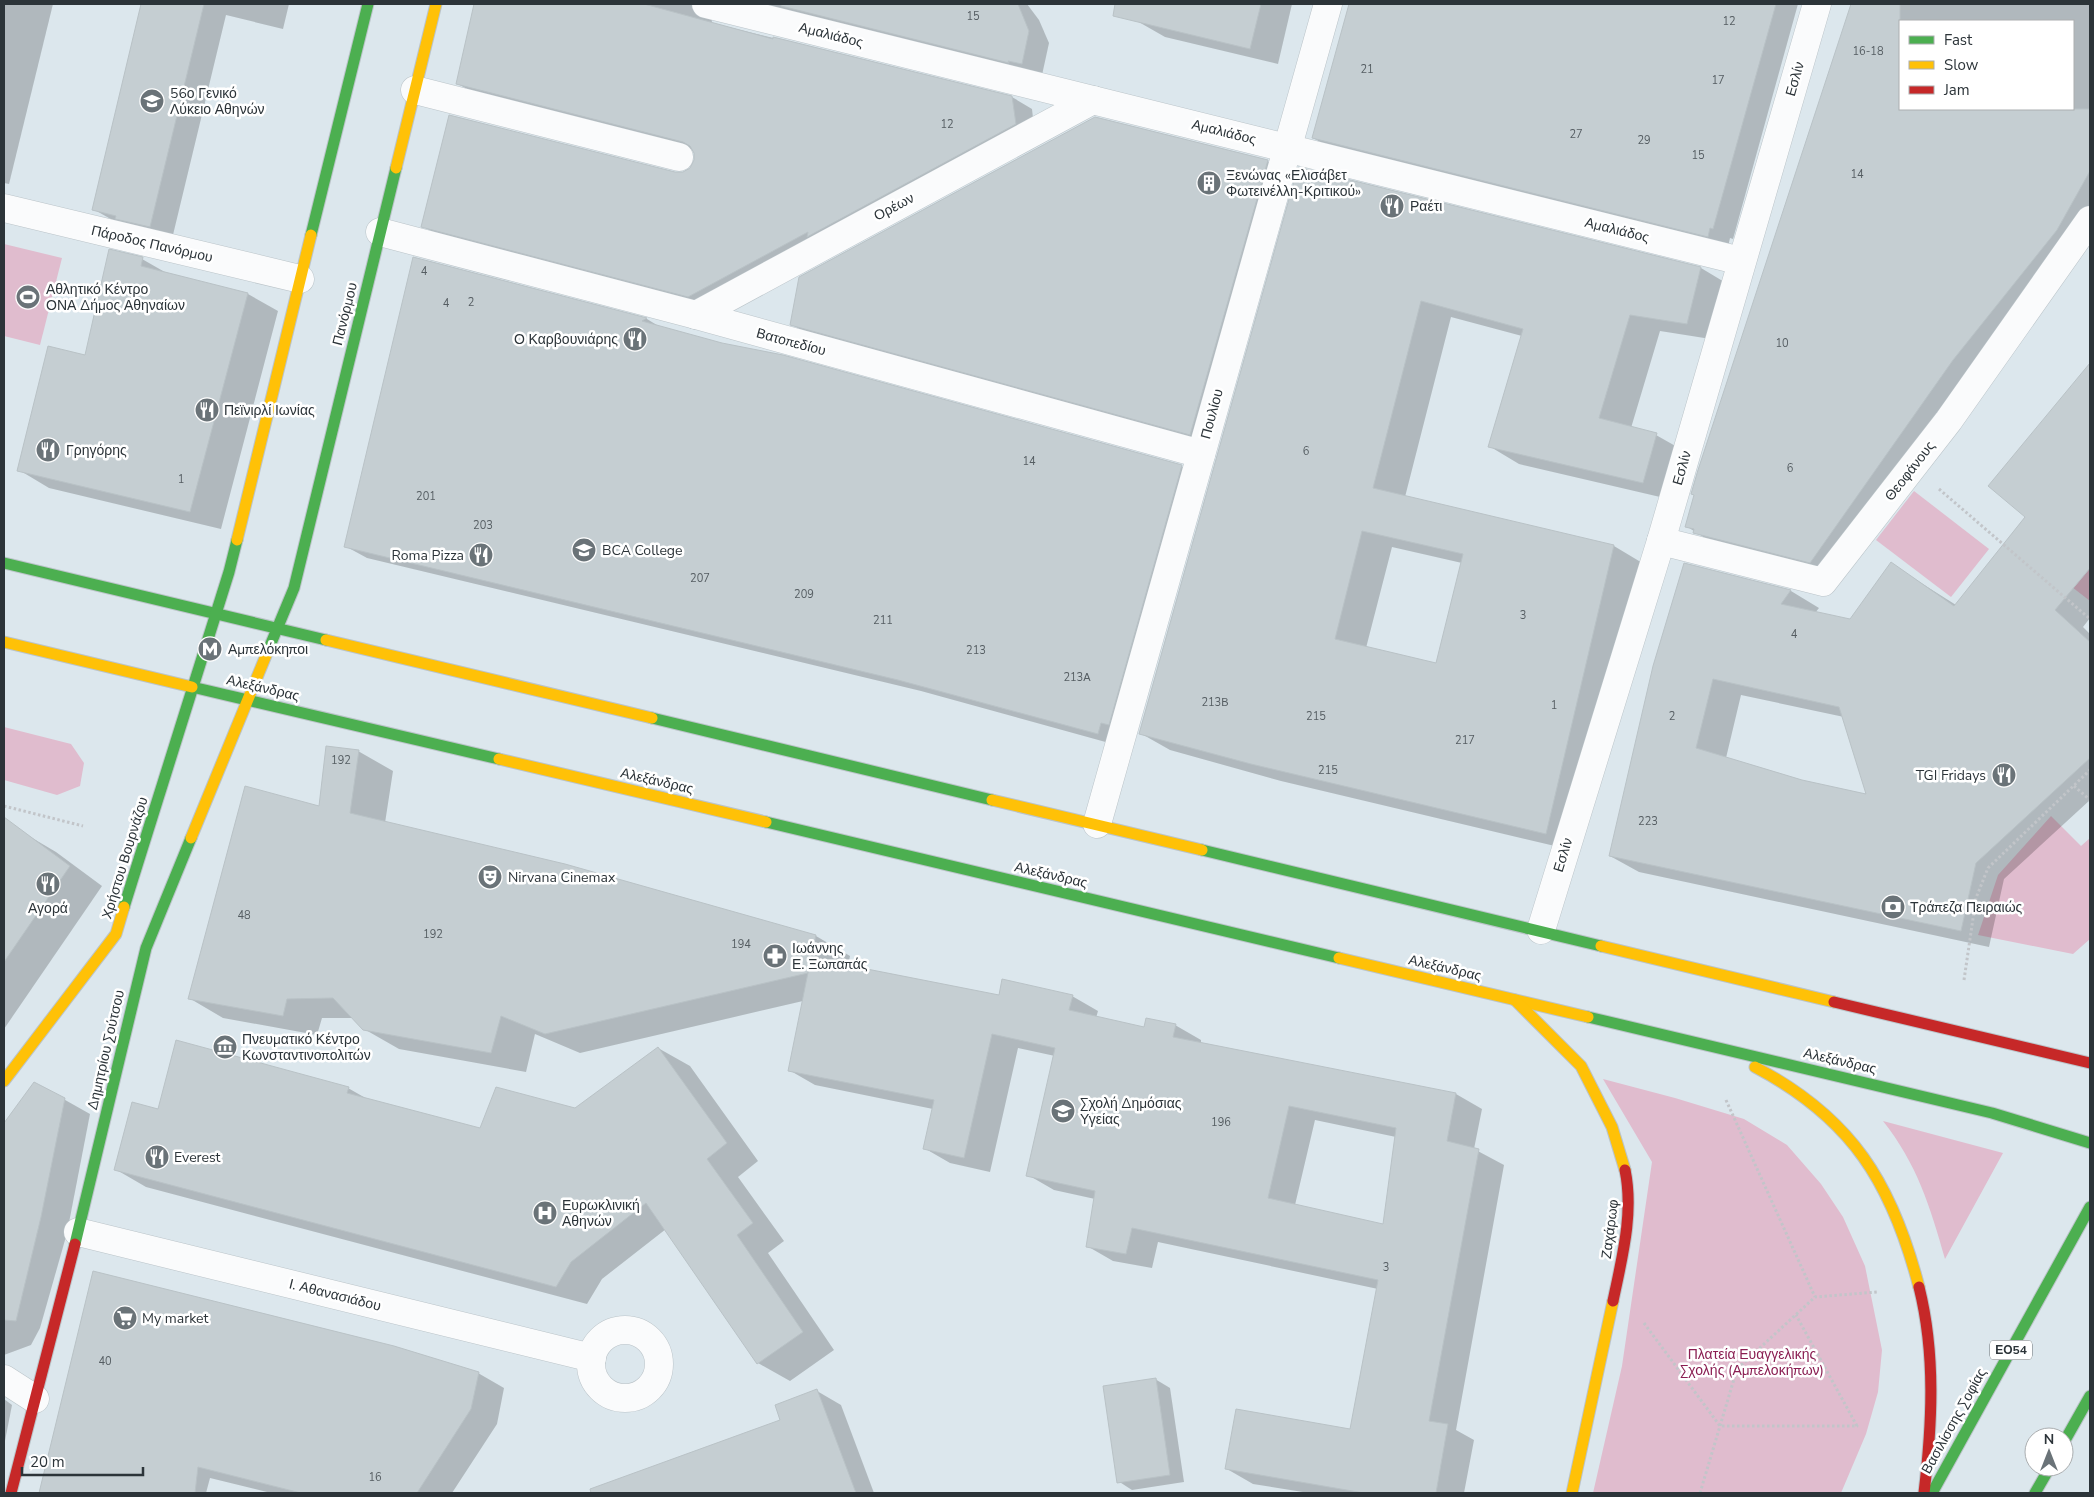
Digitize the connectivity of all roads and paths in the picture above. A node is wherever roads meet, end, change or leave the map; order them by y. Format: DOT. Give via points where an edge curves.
graph roads {
  1 [pos="368,4"];
  2 [pos="436,4"];
  3 [pos="706,4"];
  4 [pos="1328,4"];
  5 [pos="1817,4"];
  6 [pos="415,90"];
  7 [pos="1093,100"];
  8 [pos="1286,147"];
  9 [pos="679,157"];
  10 [pos="4,208"];
  11 [pos="2090,220"];
  12 [pos="380,232"];
  13 [pos="1741,261"];
  14 [pos="300,279"];
  15 [pos="696,315"];
  16 [pos="1202,454"];
  17 [pos="1937,487"];
  18 [pos="1661,540"];
  19 [pos="4,563"];
  20 [pos="216,614"];
  21 [pos="2090,619"];
  22 [pos="279,629"];
  23 [pos="4,642"];
  24 [pos="194,687"];
  25 [pos="249,700"];
  26 [pos="2090,770"];
  27 [pos="2074,786"];
  28 [pos="2090,800"];
  29 [pos="4,806"];
  30 [pos="1097,824"];
  31 [pos="83,826"];
  32 [pos="1541,930"];
  33 [pos="1964,980"];
  34 [pos="1515,1000"];
  35 [pos="1714,1047"];
  36 [pos="2090,1063"];
  37 [pos="4,1081"];
  38 [pos="1726,1100"];
  39 [pos="2090,1143"];
  40 [pos="2090,1207"];
  41 [pos="78,1232"];
  42 [pos="1616,1285"];
  43 [pos="1877,1292"];
  44 [pos="1815,1297"];
  45 [pos="1796,1315"];
  46 [pos="592,1358"];
  47 [pos="4,1379"];
  48 [pos="2090,1396"];
  49 [pos="35,1400"];
  50 [pos="1720,1426"];
  51 [pos="2072,1427"];
  52 [pos="2044,1477"];
  53 [pos="11,1493"];
  54 [pos="1572,1493"];
  55 [pos="1700,1493"];
  56 [pos="1924,1493"];
  57 [pos="1932,1493"];
  58 [pos="2035,1493"];
  1 -- 14 [label="main road"];
  2 -- 6 [label="main road, Πανόρμου"];
  3 -- 7 [label="street, Αμαλιάδος"];
  4 -- 8 [label="street, Πουλίου"];
  5 -- 13 [label="street, Εσλίν"];
  6 -- 9 [label="street"];
  6 -- 12 [label="main road, Πανόρμου"];
  7 -- 8 [label="street, Αμαλιάδος"];
  7 -- 15 [label="street, Ορέων"];
  8 -- 13 [label="street, Αμαλιάδος"];
  8 -- 16 [label="street, Πουλίου"];
  10 -- 14 [label="street, Πάροδος Πανόρμου"];
  11 -- 18 [label="street, Θεοφάνους" via="1949,420 1823,582"];
  12 -- 15 [label="street, Βατοπεδίου"];
  12 -- 22 [label="main road, Πανόρμου" via="294,588"];
  13 -- 18 [label="street, Εσλίν"];
  14 -- 20 [label="main road"];
  15 -- 16 [label="street, Βατοπεδίου"];
  16 -- 30 [label="street, Πουλίου"];
  17 -- 21 [label="path"];
  18 -- 32 [label="street, Εσλίν"];
  19 -- 20 [label="main road"];
  20 -- 22 [label="main road"];
  20 -- 24 [label="main road, Χρήστου Βουρνάζου"];
  22 -- 25 [label="main road, Δημητρίου Σούτσου"];
  22 -- 30 [label="main road"];
  23 -- 24 [label="main road, Αλεξάνδρας"];
  24 -- 25 [label="main road, Αλεξάνδρας"];
  24 -- 37 [label="main road, Χρήστου Βουρνάζου" via="116,934"];
  25 -- 34 [label="main road, Αλεξάνδρας"];
  25 -- 41 [label="main road, Δημητρίου Σούτσου" via="146,948"];
  26 -- 27 [label="path"];
  27 -- 28 [label="path"];
  27 -- 33 [label="path" via="1988,868 1976,898"];
  29 -- 31 [label="path"];
  30 -- 32 [label="main road"];
  32 -- 36 [label="main road"];
  34 -- 35 [label="main road, Αλεξάνδρας"];
  34 -- 42 [label="main road, Ζαχάρωφ" via="1581,1066 1623,1157 1629,1196 1624,1250"];
  35 -- 39 [label="main road, Αλεξάνδρας" via="2023,1120"];
  35 -- 56 [label="main road" via="1786,1083 1825,1114 1855,1144 1894,1211 1921,1287 1931,1353 1931,1420"];
  38 -- 44 [label="path"];
  40 -- 57 [label="main road, Βασιλίσσης Σοφίας / ΕΟ54"];
  41 -- 46 [label="street, Ι. Αθανασιάδου"];
  41 -- 49 [label="main road, Δημητρίου Σούτσου"];
  42 -- 50 [label="path"];
  42 -- 54 [label="main road, Ζαχάρωφ"];
  43 -- 44 [label="path"];
  44 -- 45 [label="path"];
  45 -- 50 [label="path" via="1737,1368"];
  45 -- 50 [label="path" via="1857,1426"];
  47 -- 49 [label="street"];
  48 -- 51 [label="main road"];
  49 -- 53 [label="main road, Δημητρίου Σούτσου"];
  50 -- 55 [label="path"];
  52 -- 58 [label="main road"];
}
